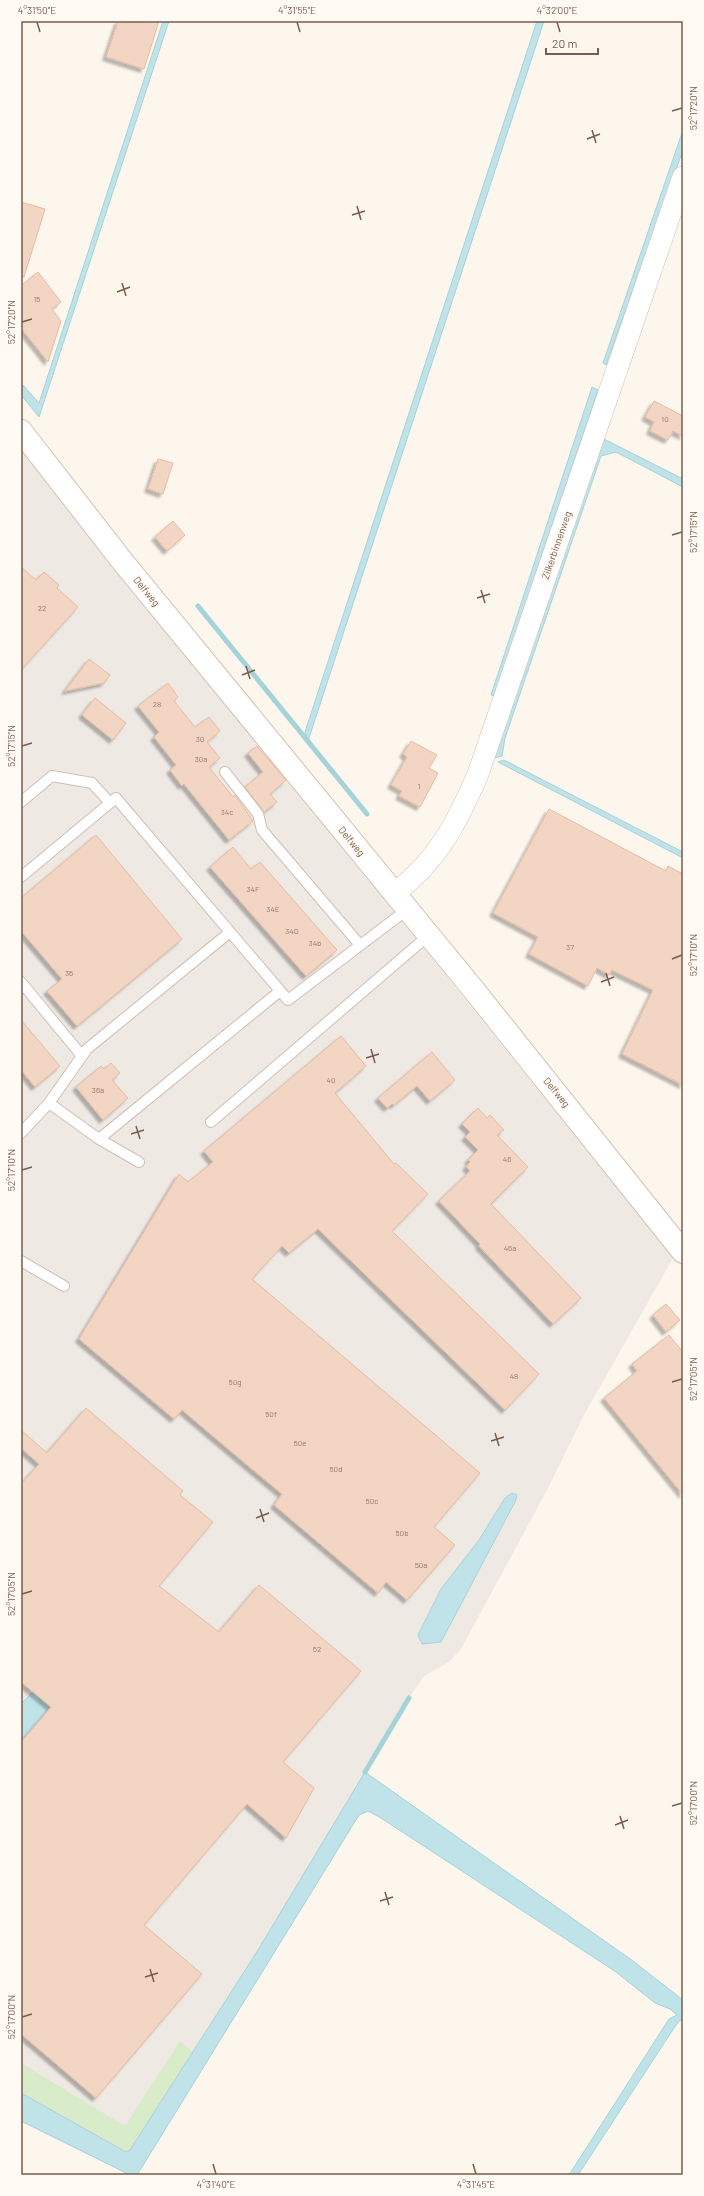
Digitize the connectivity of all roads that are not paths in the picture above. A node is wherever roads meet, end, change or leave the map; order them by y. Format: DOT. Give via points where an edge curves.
graph roads {
  1 [pos="683,178"];
  2 [pos="21,430"];
  3 [pos="225,772"];
  4 [pos="21,802"];
  5 [pos="110,803"];
  6 [pos="21,877"];
  7 [pos="402,901"];
  8 [pos="230,932"];
  9 [pos="430,935"];
  10 [pos="360,945"];
  11 [pos="21,982"];
  12 [pos="280,991"];
  13 [pos="82,1056"];
  14 [pos="49,1104"];
  15 [pos="210,1122"];
  16 [pos="21,1133"];
  17 [pos="99,1139"];
  18 [pos="139,1162"];
  19 [pos="683,1252"];
  20 [pos="21,1261"];
  21 [pos="64,1286"];
  1 -- 7 [label="street, Zilkerbinnenweg" via="478,774 458,820"];
  2 -- 7 [label="main road, Delfweg" via="123,562"];
  3 -- 10 [label="lane" via="258,814 262,830"];
  4 -- 5 [label="lane" via="52,776 92,783"];
  5 -- 6 [label="lane"];
  5 -- 8 [label="lane" via="116,798"];
  7 -- 9 [label="main road, Delfweg"];
  7 -- 10 [label="lane"];
  8 -- 12 [label="lane"];
  8 -- 13 [label="lane" via="87,1049"];
  9 -- 15 [label="lane"];
  9 -- 19 [label="main road, Delfweg"];
  10 -- 12 [label="lane" via="288,1000"];
  11 -- 13 [label="lane"];
  12 -- 17 [label="lane"];
  13 -- 14 [label="lane"];
  14 -- 16 [label="lane"];
  14 -- 17 [label="lane"];
  17 -- 18 [label="lane"];
  20 -- 21 [label="lane"];
}
